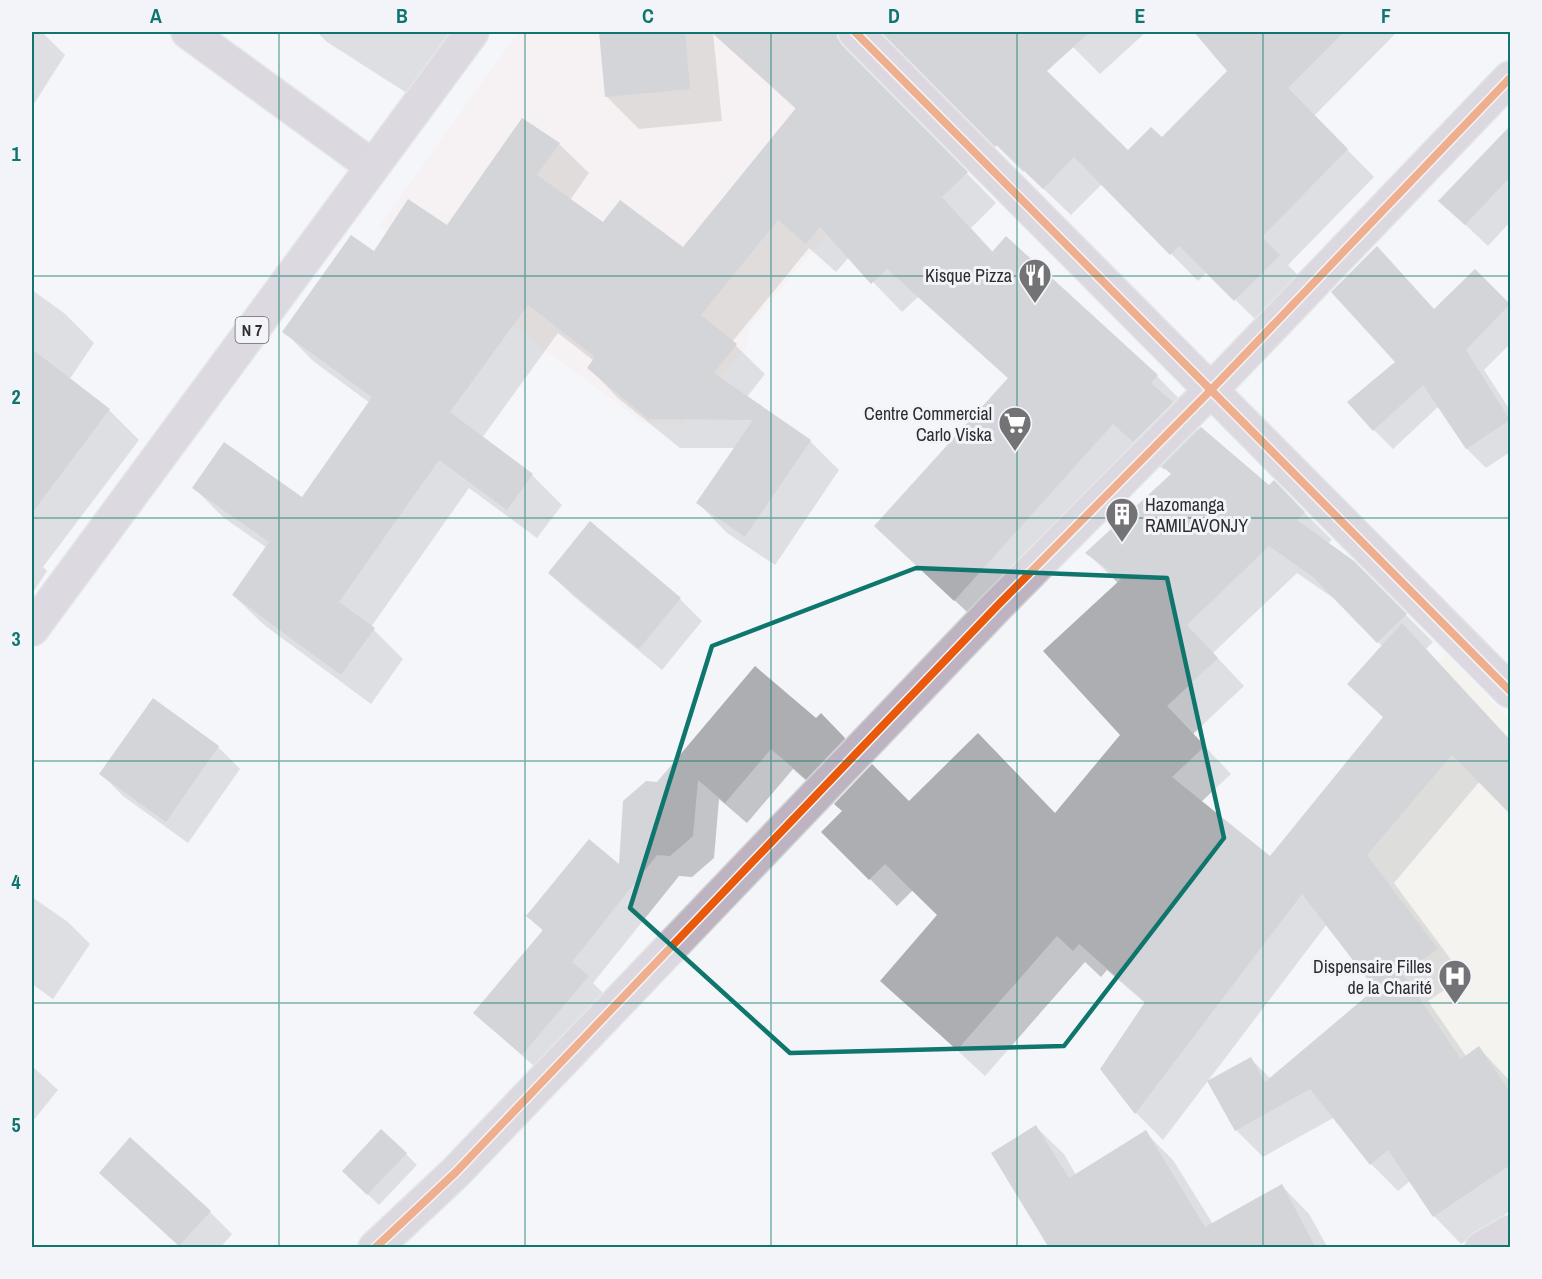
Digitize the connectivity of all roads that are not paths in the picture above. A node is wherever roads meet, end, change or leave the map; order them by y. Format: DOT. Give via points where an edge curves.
graph roads {
  1 [pos="188,32"];
  2 [pos="472,32"];
  3 [pos="855,32"];
  4 [pos="1510,78"];
  5 [pos="372,166"];
  6 [pos="1211,390"];
  7 [pos="32,629"];
  8 [pos="1510,691"];
  9 [pos="1510,1232"];
  10 [pos="375,1248"];
  11 [pos="1482,1248"];
  1 -- 5 [label="street"];
  2 -- 5 [label="main road, N 7"];
  3 -- 6 [label="street"];
  4 -- 6 [label="street"];
  5 -- 7 [label="main road, N 7"];
  6 -- 8 [label="street"];
  6 -- 10 [label="street" via="999,604 456,1172"];
  9 -- 11 [label="street"];
}
